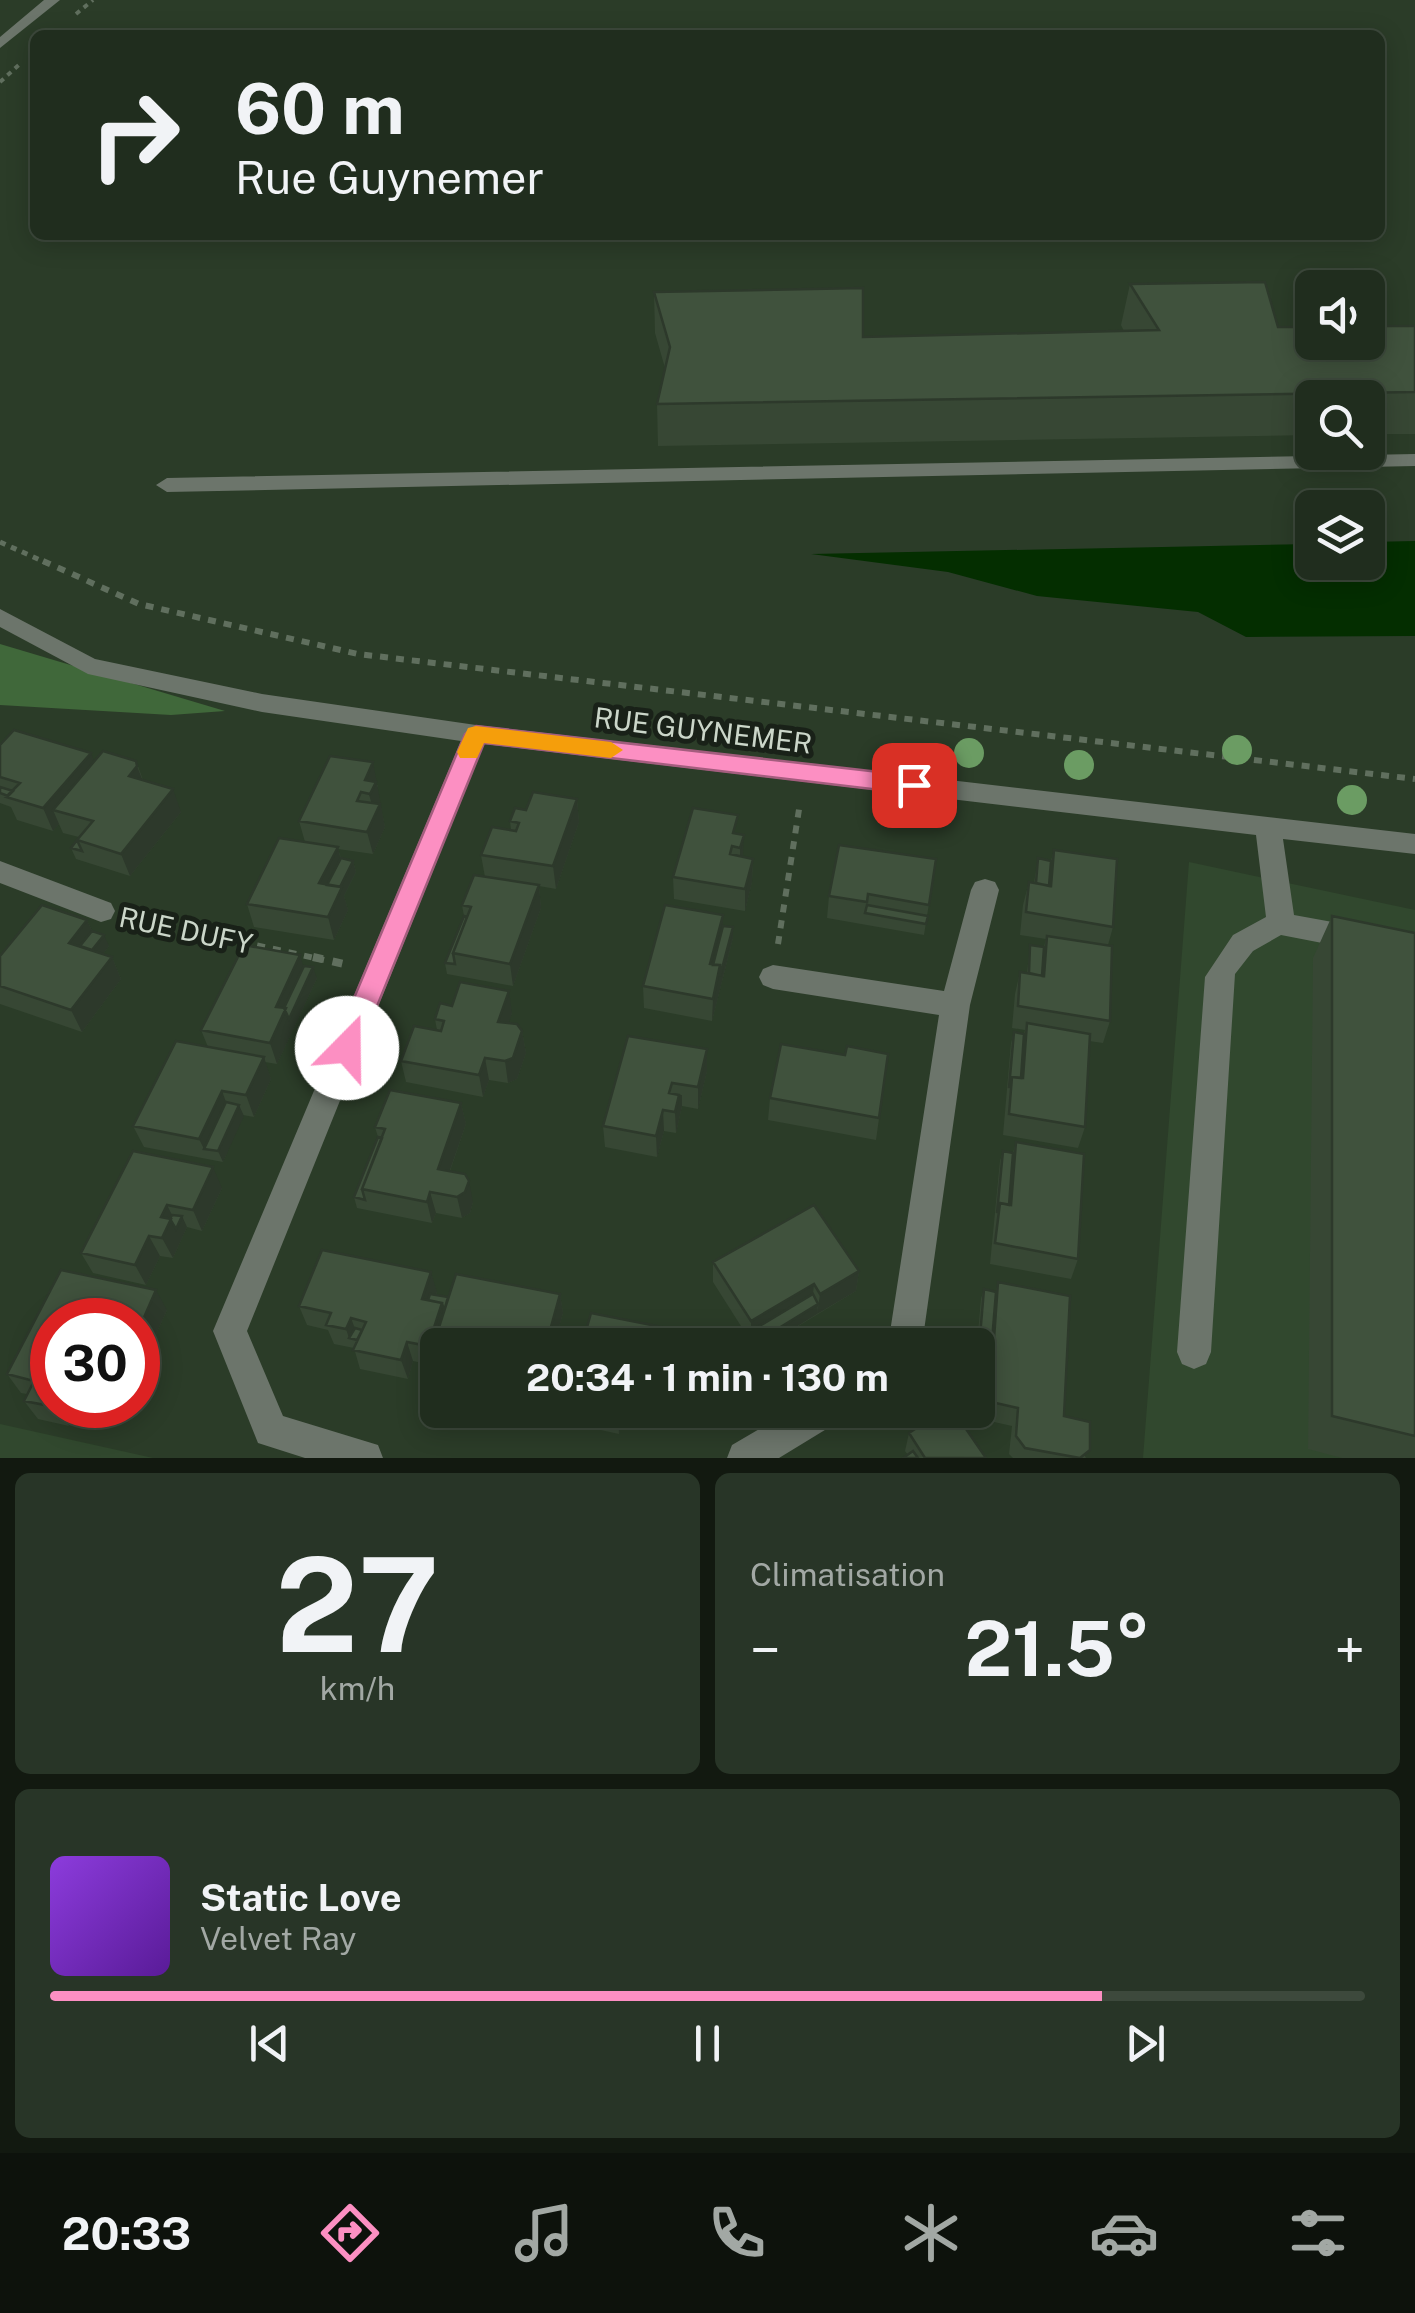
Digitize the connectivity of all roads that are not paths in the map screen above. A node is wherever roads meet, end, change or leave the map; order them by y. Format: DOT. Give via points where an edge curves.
graph roads {
  1 [pos="52,0"];
  2 [pos="0,44"];
  3 [pos="1415,460"];
  4 [pos="167,485"];
  5 [pos="0,616"];
  6 [pos="476,734"];
  7 [pos="1268,826"];
  8 [pos="1415,844"];
  9 [pos="0,872"];
  10 [pos="985,890"];
  11 [pos="101,911"];
  12 [pos="1281,924"];
  13 [pos="1415,949"];
  14 [pos="772,977"];
  15 [pos="954,1005"];
  16 [pos="907,1328"];
  17 [pos="1194,1352"];
  18 [pos="796,1428"];
  19 [pos="365,1458"];
  20 [pos="745,1458"];
  1 -- 2 [label="street"];
  3 -- 4 [label="street"];
  5 -- 6 [label="street, RUE GUYNEMER" via="88,666 262,702"];
  6 -- 7 [label="street, RUE GUYNEMER"];
  6 -- 19 [label="street" via="230,1331 271,1430"];
  7 -- 8 [label="street, RUE GUYNEMER"];
  7 -- 12 [label="street"];
  9 -- 11 [label="street, RUE DUFY"];
  10 -- 15 [label="street"];
  12 -- 13 [label="street"];
  12 -- 17 [label="street" via="1233,948 1218,977"];
  14 -- 15 [label="street"];
  15 -- 16 [label="street"];
  18 -- 20 [label="street"];
}
